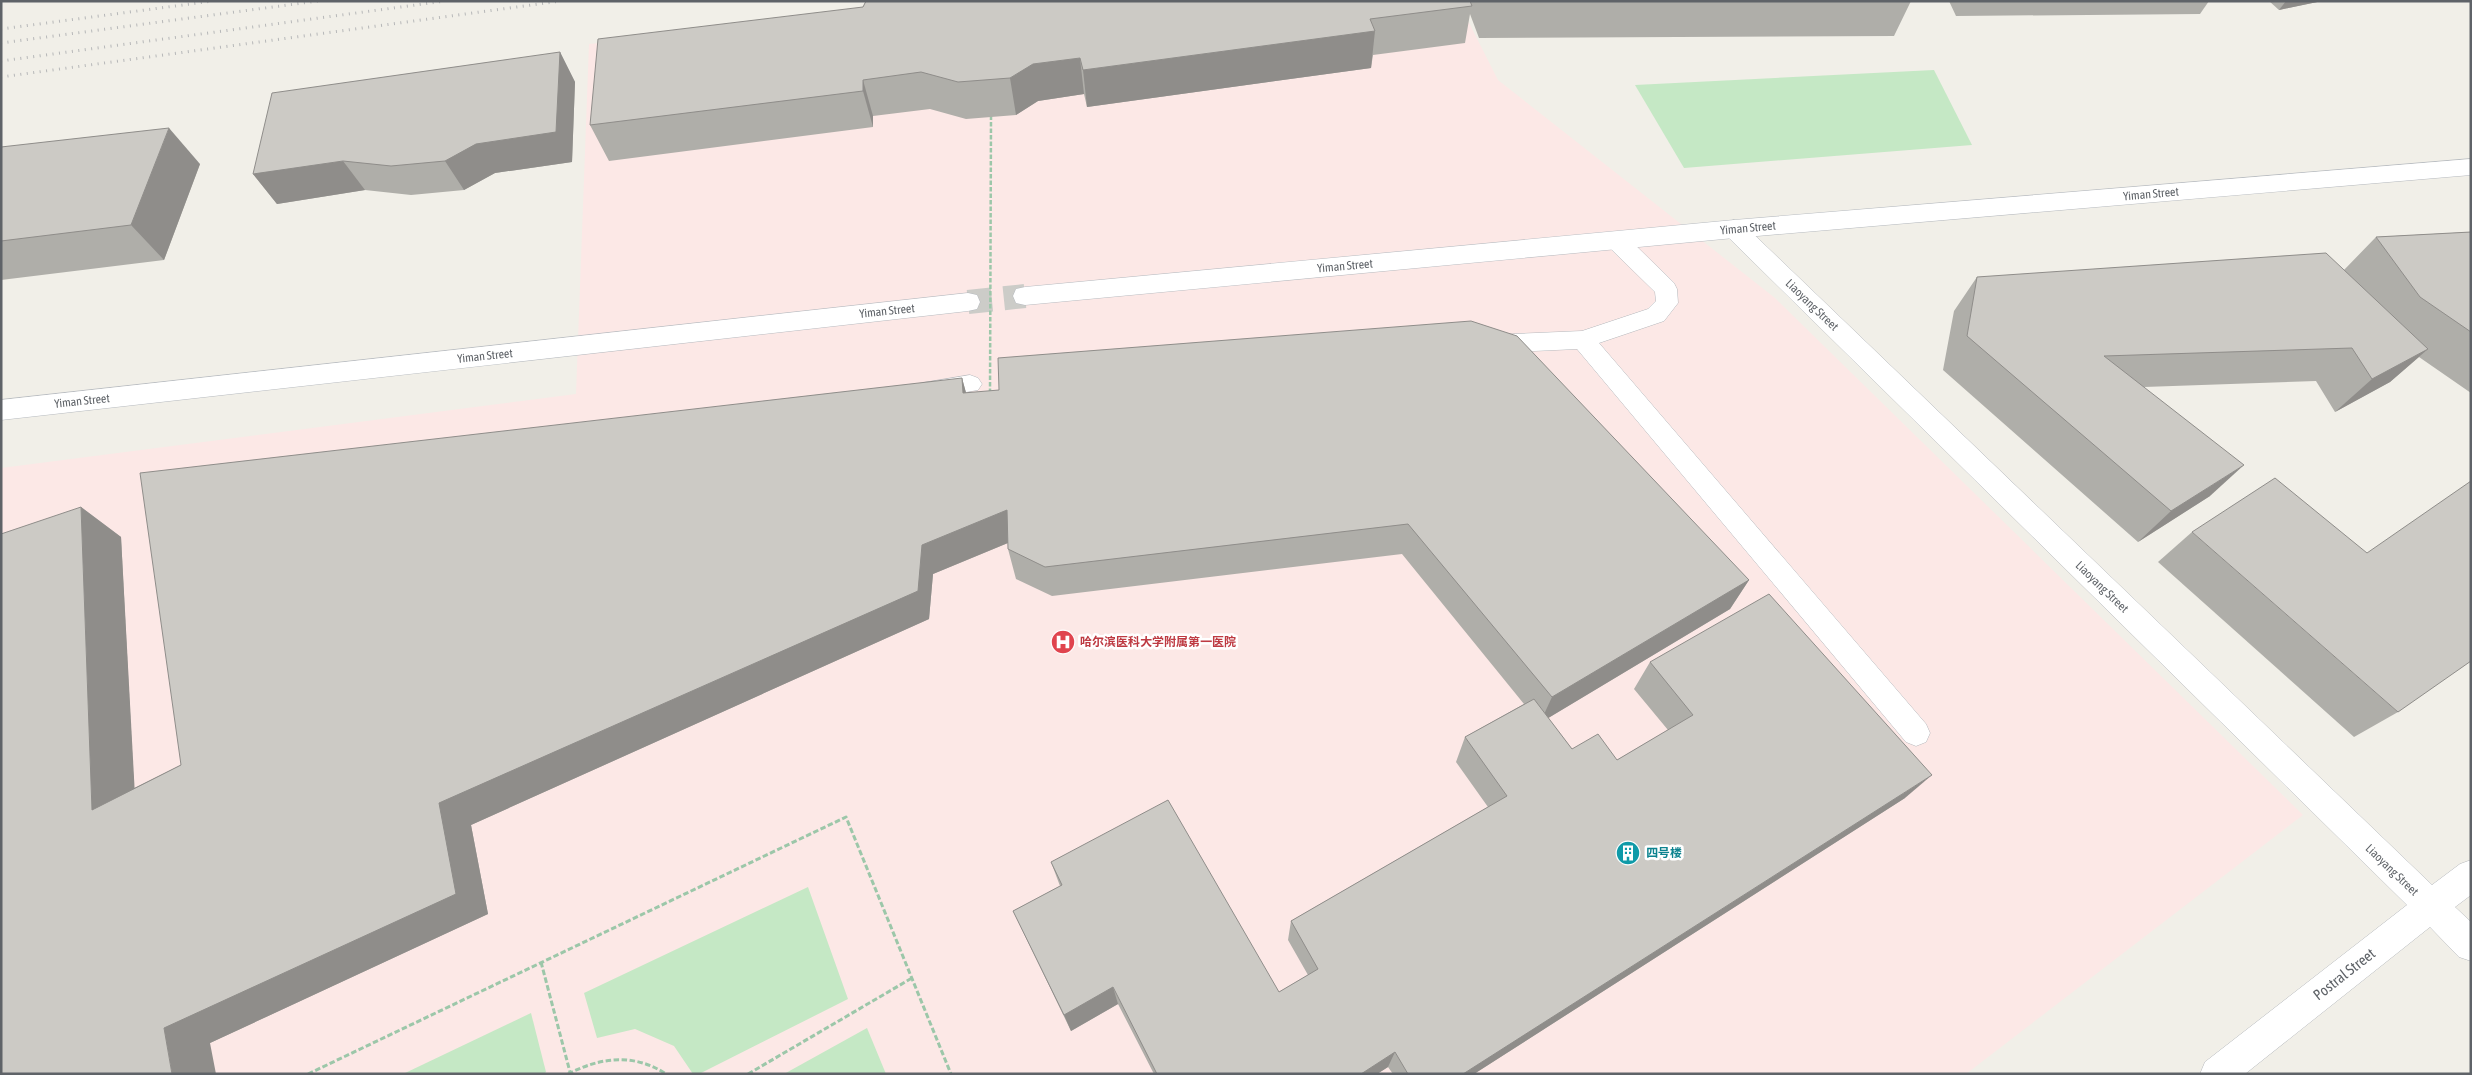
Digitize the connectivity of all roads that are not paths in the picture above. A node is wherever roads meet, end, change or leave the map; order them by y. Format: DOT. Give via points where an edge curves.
graph roads {
  1 [pos="2471,167"];
  2 [pos="1734,229"];
  3 [pos="1617,241"];
  4 [pos="1026,296"];
  5 [pos="968,302"];
  6 [pos="1582,340"];
  7 [pos="1473,345"];
  8 [pos="970,384"];
  9 [pos="911,392"];
  10 [pos="1,410"];
  11 [pos="1916,734"];
  12 [pos="2471,875"];
  13 [pos="2430,906"];
  14 [pos="2471,945"];
  15 [pos="2216,1074"];
  1 -- 2 [label="main road, Yiman Street"];
  2 -- 3 [label="main road, Yiman Street"];
  2 -- 13 [label="main road, Liaoyang Street"];
  3 -- 4 [label="main road, Yiman Street"];
  3 -- 6 [label="lane" via="1666,289 1667,303 1656,315"];
  5 -- 10 [label="main road, Yiman Street"];
  6 -- 7 [label="lane"];
  6 -- 11 [label="lane"];
  8 -- 9 [label="lane"];
  12 -- 13 [label="main road, Postral Street"];
  13 -- 14 [label="main road, Liaoyang Street"];
  13 -- 15 [label="main road, Postral Street"];
}
